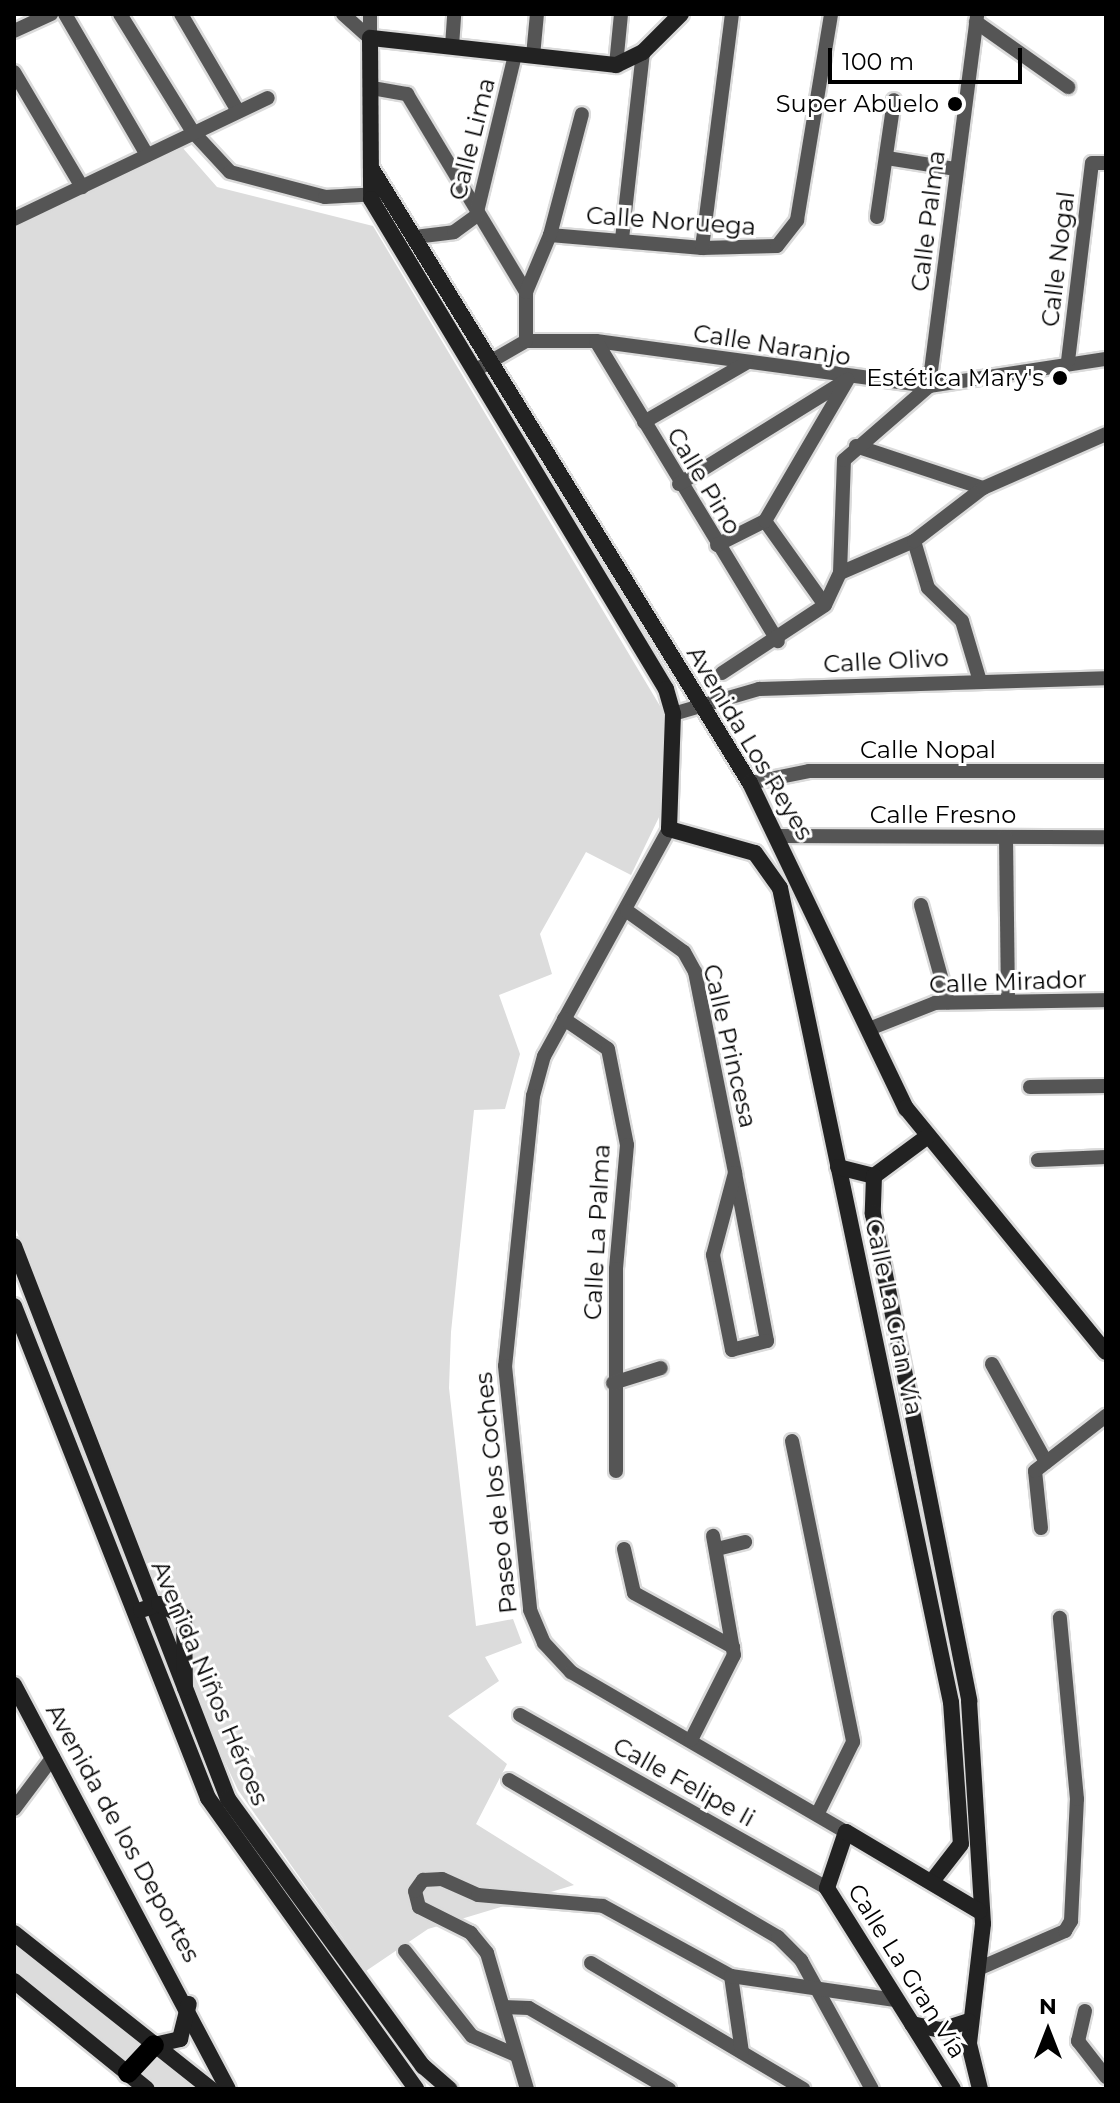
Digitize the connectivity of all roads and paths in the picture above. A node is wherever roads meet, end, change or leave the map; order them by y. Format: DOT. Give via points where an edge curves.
graph roads {
  1 [pos="65,14"];
  2 [pos="120,14"];
  3 [pos="181,14"];
  4 [pos="343,14"];
  5 [pos="370,14"];
  6 [pos="454,14"];
  7 [pos="537,14"];
  8 [pos="621,14"];
  9 [pos="681,14"];
  10 [pos="732,14"];
  11 [pos="831,14"];
  12 [pos="45,15"];
  13 [pos="976,18"];
  14 [pos="14,31"];
  15 [pos="370,38"];
  16 [pos="452,46"];
  17 [pos="643,52"];
  18 [pos="515,55"];
  19 [pos="533,56"];
  20 [pos="616,65"];
  21 [pos="14,72"];
  22 [pos="1068,87"];
  23 [pos="372,88"];
  24 [pos="268,98"];
  25 [pos="894,100"];
  26 [pos="238,111"];
  27 [pos="582,114"];
  28 [pos="193,132"];
  29 [pos="147,155"];
  30 [pos="887,158"];
  31 [pos="1099,163"];
  32 [pos="956,169"];
  33 [pos="373,171"];
  34 [pos="82,187"];
  35 [pos="387,188"];
  36 [pos="371,199"];
  37 [pos="476,216"];
  38 [pos="877,217"];
  39 [pos="14,219"];
  40 [pos="550,235"];
  41 [pos="415,237"];
  42 [pos="622,239"];
  43 [pos="702,248"];
  44 [pos="526,292"];
  45 [pos="526,341"];
  46 [pos="596,341"];
  47 [pos="1106,359"];
  48 [pos="1068,361"];
  49 [pos="746,363"];
  50 [pos="484,365"];
  51 [pos="848,379"];
  52 [pos="929,386"];
  53 [pos="644,422"];
  54 [pos="1106,434"];
  55 [pos="856,446"];
  56 [pos="679,484"];
  57 [pos="983,488"];
  58 [pos="765,521"];
  59 [pos="914,541"];
  60 [pos="717,545"];
  61 [pos="840,573"];
  62 [pos="825,605"];
  63 [pos="778,641"];
  64 [pos="722,673"];
  65 [pos="979,678"];
  66 [pos="1106,678"];
  67 [pos="698,702"];
  68 [pos="673,714"];
  69 [pos="1106,771"];
  70 [pos="750,783"];
  71 [pos="669,829"];
  72 [pos="779,836"];
  73 [pos="1006,837"];
  74 [pos="1106,837"];
  75 [pos="921,905"];
  76 [pos="627,911"];
  77 [pos="1106,1000"];
  78 [pos="1008,1001"];
  79 [pos="948,1002"];
  80 [pos="564,1019"];
  81 [pos="869,1029"];
  82 [pos="1106,1086"];
  83 [pos="1030,1087"];
  84 [pos="928,1136"];
  85 [pos="1106,1157"];
  86 [pos="1038,1160"];
  87 [pos="838,1167"];
  88 [pos="735,1173"];
  89 [pos="874,1176"];
  90 [pos="14,1246"];
  91 [pos="14,1306"];
  92 [pos="1106,1352"];
  93 [pos="992,1364"];
  94 [pos="661,1368"];
  95 [pos="613,1383"];
  96 [pos="1106,1416"];
  97 [pos="792,1441"];
  98 [pos="1046,1462"];
  99 [pos="616,1471"];
  100 [pos="1041,1528"];
  101 [pos="745,1542"];
  102 [pos="624,1549"];
  103 [pos="149,1606"];
  104 [pos="132,1615"];
  105 [pos="1060,1618"];
  106 [pos="733,1647"];
  107 [pos="14,1685"];
  108 [pos="184,1692"];
  109 [pos="520,1715"];
  110 [pos="691,1740"];
  111 [pos="53,1757"];
  112 [pos="509,1780"];
  113 [pos="14,1809"];
  114 [pos="817,1815"];
  115 [pos="846,1832"];
  116 [pos="868,1843"];
  117 [pos="835,1866"];
  118 [pos="933,1880"];
  119 [pos="827,1888"];
  120 [pos="979,1911"];
  121 [pos="14,1933"];
  122 [pos="405,1951"];
  123 [pos="591,1963"];
  124 [pos="980,1968"];
  125 [pos="731,1976"];
  126 [pos="14,1981"];
  127 [pos="814,1992"];
  128 [pos="895,2000"];
  129 [pos="189,2004"];
  130 [pos="503,2007"];
  131 [pos="1085,2011"];
  132 [pos="969,2021"];
  133 [pos="912,2024"];
  134 [pos="154,2045"];
  135 [pos="742,2052"];
  136 [pos="516,2055"];
  137 [pos="128,2073"];
  138 [pos="1106,2077"];
  139 [pos="147,2089"];
  140 [pos="211,2089"];
  141 [pos="228,2089"];
  142 [pos="416,2089"];
  143 [pos="449,2089"];
  144 [pos="527,2089"];
  145 [pos="669,2089"];
  146 [pos="803,2089"];
  147 [pos="872,2089"];
  148 [pos="953,2089"];
  149 [pos="980,2089"];
  1 -- 29 [label="street"];
  2 -- 28 [label="street"];
  3 -- 26 [label="street"];
  4 -- 15 [label="street"];
  5 -- 15 [label="street"];
  6 -- 16 [label="street"];
  7 -- 19 [label="street"];
  8 -- 20 [label="street"];
  9 -- 17 [label="street"];
  10 -- 43 [label="street"];
  11 -- 43 [label="street, Calle Noruega" via="797,220 785,240 766,250"];
  12 -- 14 [label="street"];
  13 -- 22 [label="street"];
  13 -- 32 [label="street, Calle Palma"];
  15 -- 16 [label="street"];
  15 -- 23 [label="street"];
  16 -- 18 [label="street"];
  17 -- 20 [label="street"];
  17 -- 42 [label="street"];
  18 -- 19 [label="street"];
  18 -- 37 [label="street, Calle Lima"];
  19 -- 20 [label="street"];
  21 -- 34 [label="street"];
  23 -- 33 [label="street"];
  23 -- 37 [label="street" via="407,94"];
  24 -- 26 [label="street"];
  25 -- 30 [label="street"];
  26 -- 28 [label="street"];
  27 -- 40 [label="street"];
  28 -- 29 [label="street"];
  28 -- 36 [label="street" via="213,159 247,180"];
  29 -- 34 [label="street"];
  30 -- 32 [label="street"];
  30 -- 38 [label="street"];
  31 -- 48 [label="street, Calle Nogal"];
  32 -- 52 [label="street, Calle Palma"];
  33 -- 35 [label="street, Avenida Los Reyes"];
  33 -- 36 [label="street"];
  34 -- 39 [label="street"];
  35 -- 36 [label="street"];
  35 -- 41 [label="street, Avenida Los Reyes"];
  36 -- 50 [label="street, Avenida Los Reyes"];
  37 -- 41 [label="street, Calle Lima" via="454,232"];
  37 -- 44 [label="street"];
  40 -- 42 [label="street, Calle Noruega"];
  40 -- 44 [label="street"];
  41 -- 50 [label="street, Avenida Los Reyes"];
  42 -- 43 [label="street, Calle Noruega"];
  44 -- 45 [label="street"];
  45 -- 46 [label="street, Calle Naranjo"];
  45 -- 50 [label="street"];
  46 -- 49 [label="street, Calle Naranjo"];
  46 -- 53 [label="street, Calle Pino"];
  47 -- 48 [label="street, Calle Naranjo"];
  48 -- 52 [label="street, Calle Naranjo"];
  49 -- 51 [label="street, Calle Naranjo"];
  49 -- 53 [label="street"];
  50 -- 67 [label="street, Avenida Los Reyes"];
  50 -- 68 [label="street, Avenida Los Reyes" via="666,689"];
  51 -- 52 [label="street, Calle Naranjo"];
  51 -- 56 [label="street"];
  51 -- 58 [label="street"];
  52 -- 55 [label="street"];
  53 -- 56 [label="street, Calle Pino"];
  54 -- 57 [label="street"];
  55 -- 57 [label="street"];
  55 -- 61 [label="street" via="844,460"];
  56 -- 60 [label="street, Calle Pino"];
  57 -- 59 [label="street"];
  58 -- 60 [label="street"];
  58 -- 62 [label="street"];
  59 -- 61 [label="street"];
  59 -- 65 [label="street" via="928,588 962,621"];
  60 -- 63 [label="street, Calle Pino"];
  61 -- 62 [label="street"];
  62 -- 63 [label="street"];
  63 -- 64 [label="street"];
  65 -- 66 [label="street, Calle Olivo"];
  65 -- 67 [label="street, Calle Olivo" via="759,689"];
  67 -- 68 [label="street, Calle Olivo"];
  67 -- 70 [label="street, Avenida Los Reyes"];
  68 -- 71 [label="street, Paseo de los Coches"];
  69 -- 70 [label="street, Calle Nopal" via="809,771"];
  70 -- 72 [label="street, Avenida Los Reyes"];
  71 -- 76 [label="street, Paseo de los Coches"];
  71 -- 87 [label="street, Calle La Gran Vía" via="740,846 774,875"];
  72 -- 73 [label="street, Calle Fresno"];
  72 -- 81 [label="street, Avenida Los Reyes"];
  73 -- 74 [label="street, Calle Fresno"];
  73 -- 78 [label="street"];
  75 -- 79 [label="street"];
  76 -- 80 [label="street, Paseo de los Coches"];
  76 -- 88 [label="street, Calle Princesa" via="690,962"];
  77 -- 78 [label="street, Calle Mirador"];
  78 -- 79 [label="street, Calle Mirador"];
  79 -- 81 [label="street, Calle Mirador"];
  80 -- 95 [label="street, Calle La Palma" via="608,1049 627,1145"];
  80 -- 110 [label="street, Paseo de los Coches" via="533,1096 505,1366 530,1610 544,1643 571,1672"];
  81 -- 84 [label="street, Avenida Los Reyes" via="890,1080"];
  82 -- 83 [label="street"];
  84 -- 89 [label="street"];
  84 -- 92 [label="street, Avenida Los Reyes"];
  85 -- 86 [label="street"];
  87 -- 89 [label="street"];
  87 -- 118 [label="street, Calle La Gran Vía" via="951,1702 961,1844"];
  88 -- 88 [label="street, Calle Princesa" via="767,1341 732,1350 713,1255"];
  89 -- 120 [label="street, Calle La Gran Vía" via="873,1214 960,1636"];
  90 -- 103 [label="street, Avenida Niños Héroes"];
  91 -- 104 [label="street, Avenida Niños Héroes"];
  93 -- 98 [label="street"];
  94 -- 95 [label="street"];
  95 -- 99 [label="street, Calle La Palma"];
  96 -- 98 [label="street"];
  97 -- 114 [label="street" via="853,1742"];
  98 -- 100 [label="street" via="1033,1474"];
  101 -- 106 [label="street" via="715,1542"];
  102 -- 106 [label="street" via="640,1598"];
  103 -- 104 [label="street"];
  103 -- 108 [label="street, Avenida Niños Héroes"];
  103 -- 108 [label="street" via="174,1608 184,1617 190,1646"];
  104 -- 142 [label="street, Avenida Niños Héroes" via="208,1798"];
  105 -- 124 [label="street" via="1077,1799 1071,1921 1065,1931"];
  106 -- 110 [label="street"];
  107 -- 111 [label="street, Avenida de los Deportes"];
  108 -- 143 [label="street, Avenida Niños Héroes" via="246,1829 423,2066"];
  109 -- 119 [label="street, Calle Felipe Ii"];
  110 -- 114 [label="street, Paseo de los Coches"];
  111 -- 113 [label="street"];
  111 -- 129 [label="street, Avenida de los Deportes"];
  112 -- 127 [label="street" via="778,1937 801,1960"];
  114 -- 115 [label="street, Paseo de los Coches"];
  115 -- 116 [label="street, Paseo de los Coches"];
  115 -- 117 [label="street, Calle La Gran Vía"];
  116 -- 117 [label="street"];
  116 -- 118 [label="street, Paseo de los Coches"];
  117 -- 119 [label="street, Calle La Gran Vía"];
  118 -- 120 [label="street, Paseo de los Coches"];
  119 -- 128 [label="street, Calle La Gran Vía"];
  120 -- 124 [label="street, Calle La Gran Vía"];
  121 -- 134 [label="street"];
  122 -- 136 [label="street" via="472,2036"];
  123 -- 135 [label="street"];
  124 -- 132 [label="street, Calle La Gran Vía"];
  125 -- 127 [label="street"];
  125 -- 130 [label="street" via="603,1906 478,1895 442,1879 423,1880 415,1891 419,1907 480,1943"];
  125 -- 135 [label="street"];
  126 -- 137 [label="street"];
  127 -- 128 [label="street"];
  127 -- 147 [label="street"];
  128 -- 133 [label="street, Calle La Gran Vía"];
  129 -- 134 [label="street" via="180,2039"];
  129 -- 141 [label="street, Avenida de los Deportes"];
  130 -- 136 [label="street"];
  130 -- 145 [label="street" via="529,2008"];
  131 -- 138 [label="street" via="1078,2041"];
  132 -- 133 [label="street" via="941,2030"];
  132 -- 149 [label="street, Calle La Gran Vía"];
  133 -- 148 [label="street, Calle La Gran Vía"];
  134 -- 137 [label="main road"];
  134 -- 140 [label="street"];
  135 -- 146 [label="street"];
  136 -- 144 [label="street"];
  137 -- 139 [label="street"];
}
